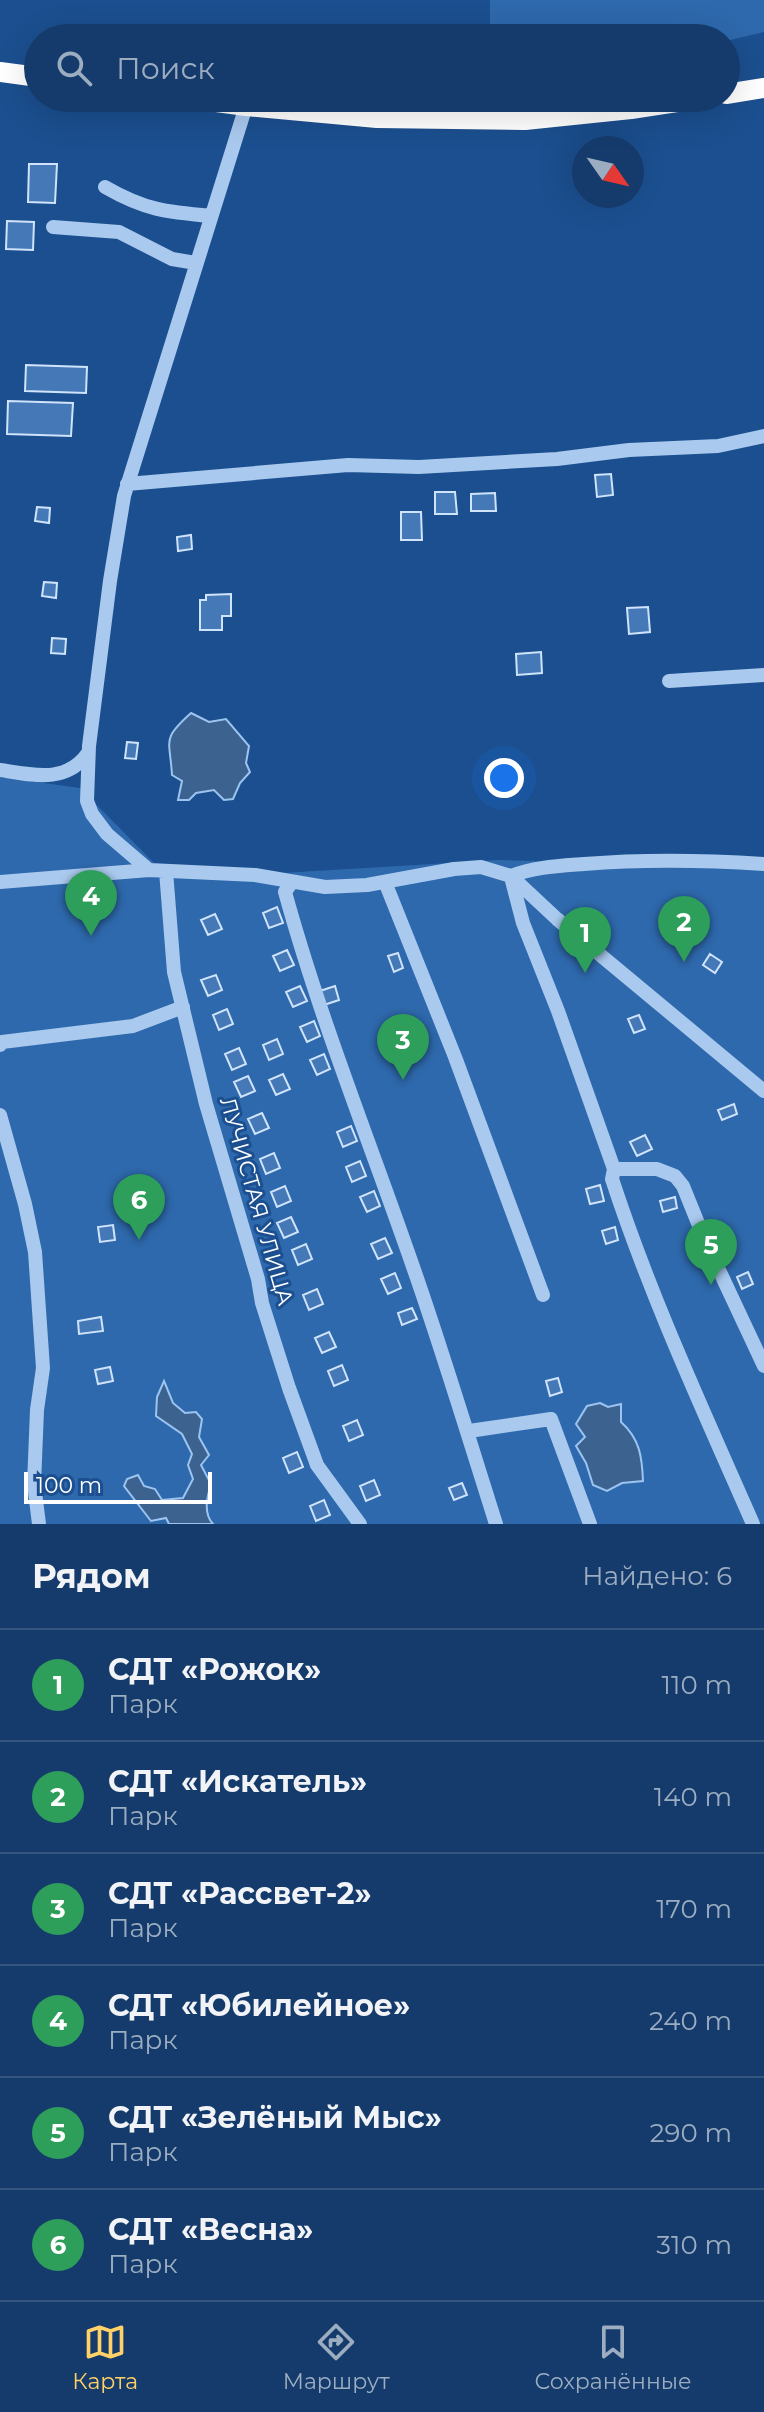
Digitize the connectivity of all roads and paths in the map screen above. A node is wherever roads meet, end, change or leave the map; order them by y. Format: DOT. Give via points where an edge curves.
graph roads {
  1 [pos="0,72"];
  2 [pos="24,75"];
  3 [pos="764,88"];
  4 [pos="740,92"];
  5 [pos="244,112"];
  6 [pos="312,112"];
  7 [pos="602,112"];
  8 [pos="105,187"];
  9 [pos="211,216"];
  10 [pos="53,227"];
  11 [pos="196,263"];
  12 [pos="764,436"];
  13 [pos="127,484"];
  14 [pos="764,675"];
  15 [pos="669,681"];
  16 [pos="89,753"];
  17 [pos="0,770"];
  18 [pos="764,864"];
  19 [pos="149,870"];
  20 [pos="166,871"];
  21 [pos="511,876"];
  22 [pos="0,882"];
  23 [pos="385,882"];
  24 [pos="291,883"];
  25 [pos="183,1007"];
  26 [pos="0,1045"];
  27 [pos="764,1091"];
  28 [pos="0,1115"];
  29 [pos="614,1169"];
  30 [pos="543,1295"];
  31 [pos="764,1366"];
  32 [pos="469,1431"];
  33 [pos="39,1524"];
  34 [pos="360,1524"];
  35 [pos="496,1524"];
  36 [pos="590,1524"];
  37 [pos="753,1524"];
  1 -- 2 [label="highway"];
  3 -- 4 [label="highway"];
  5 -- 9 [label="street"];
  6 -- 7 [label="highway" via="525,120"];
  8 -- 9 [label="street" via="156,211"];
  9 -- 11 [label="street"];
  10 -- 11 [label="street" via="119,232 172,259"];
  11 -- 13 [label="street"];
  12 -- 13 [label="street" via="718,446 557,459 419,467 348,465"];
  13 -- 16 [label="street"];
  14 -- 15 [label="street"];
  16 -- 17 [label="street" via="67,773"];
  16 -- 19 [label="street" via="87,801 92,814"];
  18 -- 21 [label="street" via="631,860 529,869"];
  19 -- 20 [label="street"];
  19 -- 22 [label="street"];
  20 -- 24 [label="street" via="255,875"];
  20 -- 25 [label="street, ЛУЧИСТАЯ УЛИЦА" via="174,972"];
  21 -- 23 [label="street" via="481,867"];
  21 -- 27 [label="street"];
  21 -- 29 [label="street" via="523,923"];
  23 -- 24 [label="street" via="325,887"];
  23 -- 30 [label="street"];
  24 -- 32 [label="street" via="285,892 305,961"];
  25 -- 26 [label="street" via="133,1026"];
  25 -- 34 [label="street, ЛУЧИСТАЯ УЛИЦА" via="289,1388 317,1465"];
  28 -- 33 [label="street" via="35,1252 43,1368 34,1484"];
  29 -- 31 [label="street" via="657,1169 683,1186"];
  29 -- 37 [label="street" via="612,1179 634,1246"];
  32 -- 35 [label="street"];
  32 -- 36 [label="street" via="551,1419"];
}
